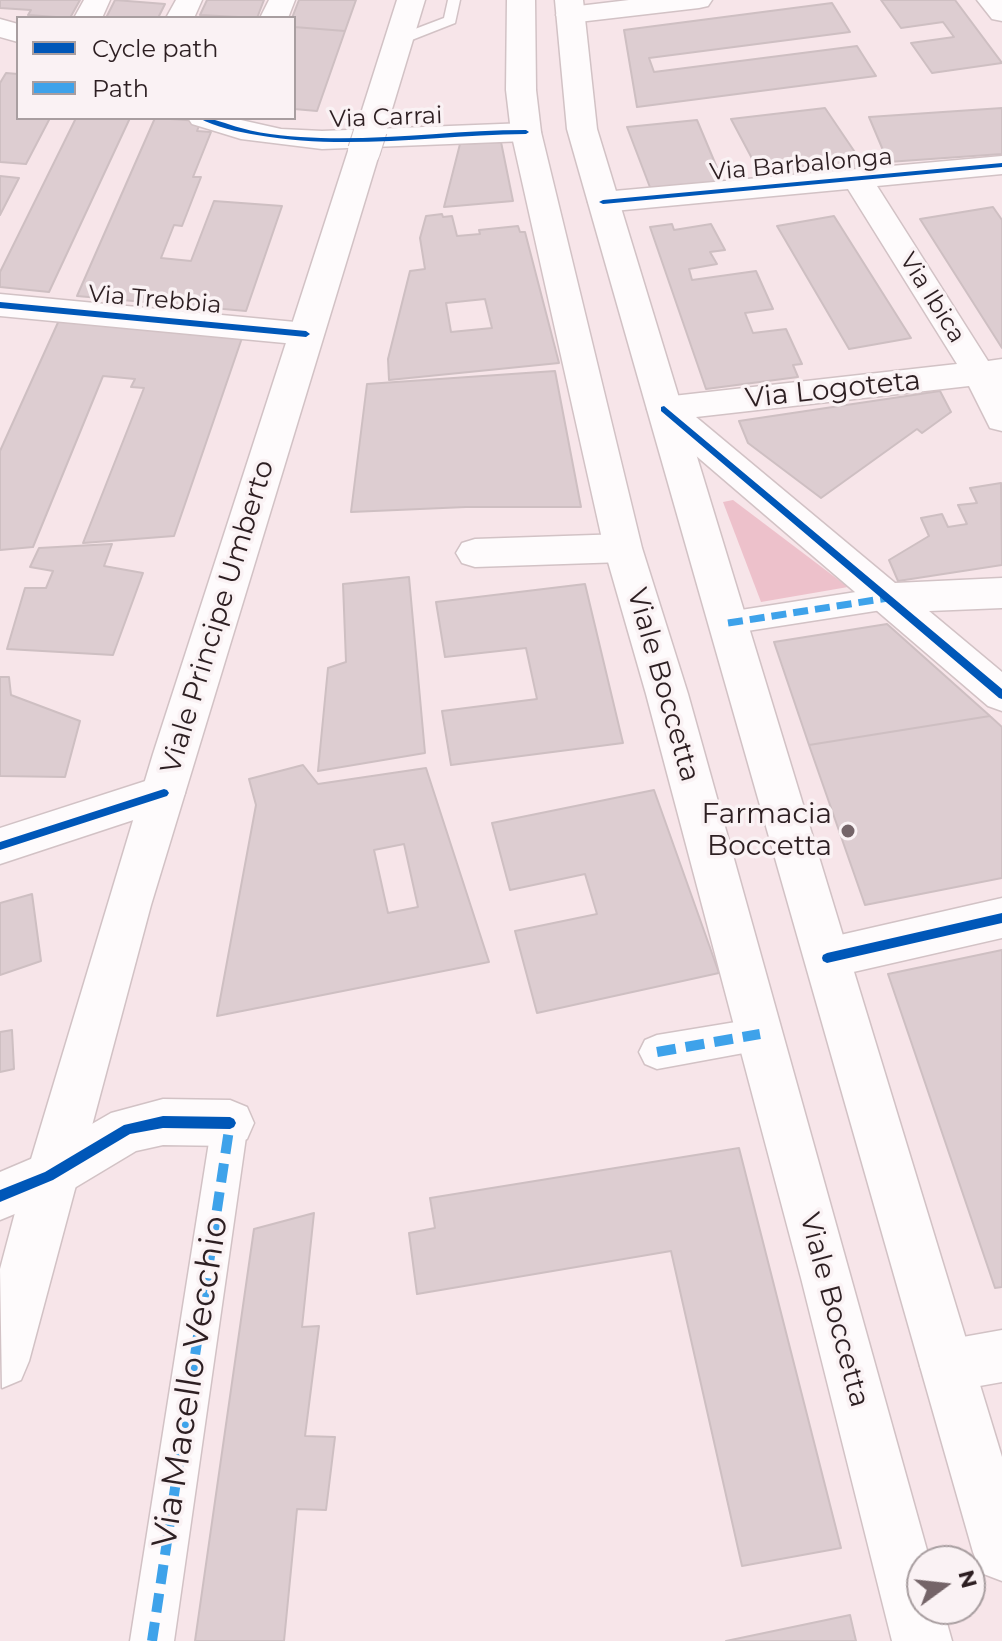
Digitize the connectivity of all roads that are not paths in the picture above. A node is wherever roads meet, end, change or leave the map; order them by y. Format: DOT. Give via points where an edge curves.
graph roads {
  1 [pos="411,0"];
  2 [pos="454,0"];
  3 [pos="521,0"];
  4 [pos="699,0"];
  5 [pos="991,0"];
  6 [pos="570,8"];
  7 [pos="1002,13"];
  8 [pos="399,40"];
  9 [pos="209,120"];
  10 [pos="526,132"];
  11 [pos="1002,165"];
  12 [pos="858,180"];
  13 [pos="603,202"];
  14 [pos="0,305"];
  15 [pos="306,334"];
  16 [pos="991,373"];
  17 [pos="664,409"];
  18 [pos="1002,419"];
  19 [pos="623,548"];
  20 [pos="475,553"];
  21 [pos="1002,593"];
  22 [pos="888,598"];
  23 [pos="728,623"];
  24 [pos="1002,695"];
  25 [pos="164,793"];
  26 [pos="0,846"];
  27 [pos="1002,918"];
  28 [pos="827,958"];
  29 [pos="760,1034"];
  30 [pos="657,1052"];
  31 [pos="230,1123"];
  32 [pos="49,1176"];
  33 [pos="0,1196"];
  34 [pos="1002,1356"];
  35 [pos="2,1361"];
  36 [pos="946,1366"];
  37 [pos="1002,1552"];
  38 [pos="152,1641"];
  39 [pos="922,1641"];
  1 -- 8 [label="main road, Viale Principe Umberto"];
  2 -- 8 [label="lane" via="450,20"];
  3 -- 10 [label="main road, Viale Boccetta"];
  4 -- 6 [label="street"];
  5 -- 7 [label="main road"];
  6 -- 13 [label="main road" via="582,129"];
  8 -- 15 [label="main road, Viale Principe Umberto"];
  9 -- 10 [label="street, Via Carrai" via="251,133 326,141"];
  10 -- 19 [label="main road, Viale Boccetta"];
  11 -- 12 [label="street, Via Barbalonga"];
  12 -- 13 [label="street, Via Barbalonga"];
  12 -- 16 [label="street, Via Ibica"];
  13 -- 17 [label="main road"];
  14 -- 15 [label="street, Via Trebbia"];
  15 -- 25 [label="main road, Viale Principe Umberto"];
  16 -- 17 [label="street, Via Logoteta"];
  16 -- 18 [label="street, Via Ibica"];
  17 -- 22 [label="street"];
  17 -- 23 [label="main road"];
  19 -- 20 [label="street"];
  19 -- 29 [label="main road, Viale Boccetta"];
  21 -- 22 [label="street"];
  22 -- 23 [label="street"];
  22 -- 24 [label="street"];
  23 -- 28 [label="main road"];
  25 -- 26 [label="street"];
  25 -- 32 [label="main road, Viale Principe Umberto"];
  27 -- 28 [label="street"];
  28 -- 36 [label="main road"];
  29 -- 30 [label="street"];
  29 -- 39 [label="main road, Viale Boccetta"];
  31 -- 32 [label="street" via="163,1122 128,1129"];
  31 -- 38 [label="street, Via Macello Vecchio"];
  32 -- 33 [label="street"];
  32 -- 35 [label="main road, Viale Principe Umberto"];
  34 -- 36 [label="street"];
  36 -- 37 [label="main road"];
}
